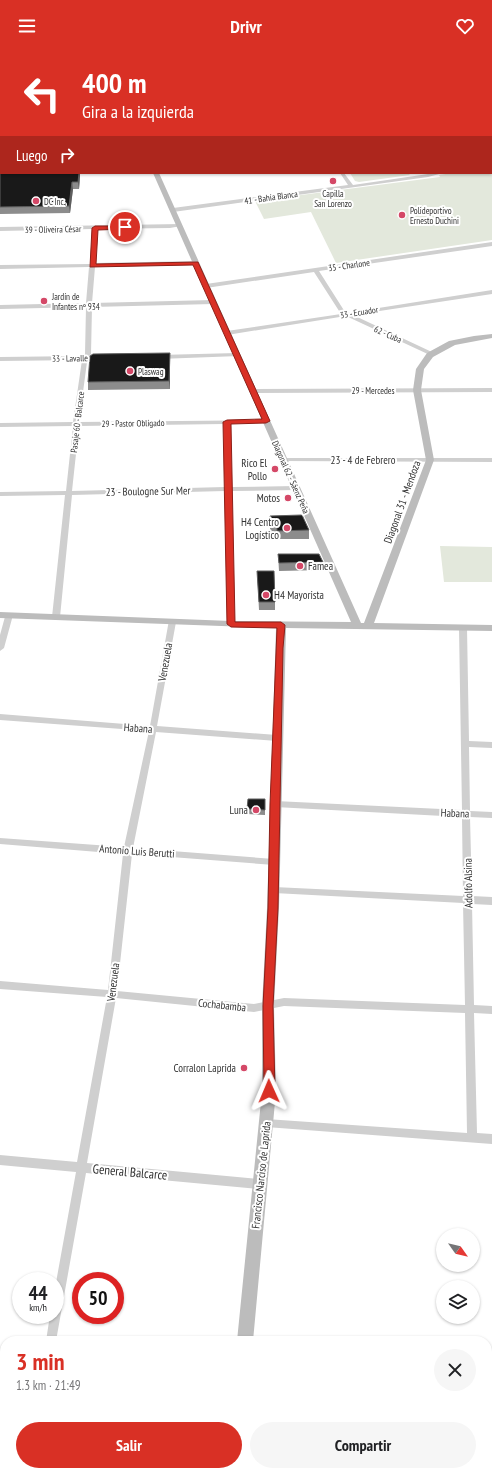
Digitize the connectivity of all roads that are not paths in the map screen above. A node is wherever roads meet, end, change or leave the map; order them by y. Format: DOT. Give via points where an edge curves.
graph roads {
  1 [pos="156,174"];
  2 [pos="343,174"];
  3 [pos="437,174"];
  4 [pos="351,186"];
  5 [pos="173,210"];
  6 [pos="179,225"];
  7 [pos="95,228"];
  8 [pos="0,229"];
  9 [pos="492,244"];
  10 [pos="196,263"];
  11 [pos="92,266"];
  12 [pos="0,267"];
  13 [pos="316,270"];
  14 [pos="206,286"];
  15 [pos="492,292"];
  16 [pos="214,302"];
  17 [pos="89,306"];
  18 [pos="0,308"];
  19 [pos="345,314"];
  20 [pos="227,333"];
  21 [pos="492,336"];
  22 [pos="432,354"];
  23 [pos="237,355"];
  24 [pos="149,357"];
  25 [pos="86,358"];
  26 [pos="94,358"];
  27 [pos="0,359"];
  28 [pos="417,390"];
  29 [pos="492,390"];
  30 [pos="253,391"];
  31 [pos="266,421"];
  32 [pos="227,422"];
  33 [pos="76,424"];
  34 [pos="0,426"];
  35 [pos="283,460"];
  36 [pos="430,460"];
  37 [pos="492,460"];
  38 [pos="296,488"];
  39 [pos="229,490"];
  40 [pos="69,493"];
  41 [pos="0,494"];
  42 [pos="4,615"];
  43 [pos="56,617"];
  44 [pos="172,622"];
  45 [pos="231,624"];
  46 [pos="281,625"];
  47 [pos="363,626"];
  48 [pos="463,628"];
  49 [pos="492,628"];
  50 [pos="0,648"];
  51 [pos="0,718"];
  52 [pos="153,729"];
  53 [pos="277,738"];
  54 [pos="466,744"];
  55 [pos="492,745"];
  56 [pos="275,804"];
  57 [pos="467,814"];
  58 [pos="492,815"];
  59 [pos="0,841"];
  60 [pos="128,850"];
  61 [pos="274,862"];
  62 [pos="274,890"];
  63 [pos="468,900"];
  64 [pos="492,900"];
  65 [pos="0,986"];
  66 [pos="112,994"];
  67 [pos="268,1006"];
  68 [pos="470,1009"];
  69 [pos="492,1010"];
  70 [pos="266,1123"];
  71 [pos="472,1138"];
  72 [pos="492,1139"];
  73 [pos="0,1160"];
  74 [pos="81,1168"];
  75 [pos="259,1184"];
  76 [pos="52,1336"];
  77 [pos="246,1336"];
  1 -- 5 [label="street, Diagonal 62 - Sáenz Peña"];
  2 -- 4 [label="street"];
  3 -- 4 [label="street, 41 - Bahía Blanca"];
  4 -- 5 [label="street, 41 - Bahía Blanca"];
  5 -- 6 [label="street, Diagonal 62 - Sáenz Peña"];
  6 -- 7 [label="street, 39 - Oliveira César"];
  6 -- 10 [label="street, Diagonal 62 - Sáenz Peña"];
  7 -- 8 [label="street, 39 - Oliveira César"];
  7 -- 11 [label="street, Pasaje 60 - Balcarce"];
  9 -- 13 [label="street, 35 - Charlone"];
  10 -- 11 [label="street"];
  10 -- 14 [label="street, Diagonal 62 - Sáenz Peña"];
  11 -- 12 [label="street"];
  11 -- 17 [label="street, Pasaje 60 - Balcarce"];
  13 -- 14 [label="street, 35 - Charlone"];
  13 -- 19 [label="street"];
  14 -- 16 [label="street, Diagonal 62 - Sáenz Peña"];
  15 -- 19 [label="street, 33 - Ecuador"];
  16 -- 17 [label="street"];
  16 -- 20 [label="street, Diagonal 62 - Sáenz Peña"];
  17 -- 18 [label="street"];
  17 -- 25 [label="street, Pasaje 60 - Balcarce"];
  19 -- 20 [label="street, 33 - Ecuador"];
  19 -- 22 [label="street, 62 - Cuba"];
  20 -- 23 [label="street, Diagonal 62 - Sáenz Peña"];
  21 -- 22 [label="street, Diagonal 31 - Mendoza" via="452,343"];
  22 -- 28 [label="street, Diagonal 31 - Mendoza" via="420,369"];
  23 -- 24 [label="street"];
  23 -- 30 [label="street, Diagonal 62 - Sáenz Peña"];
  25 -- 26 [label="street, 33 - Lavalle"];
  25 -- 27 [label="street, 33 - Lavalle"];
  25 -- 33 [label="street, Pasaje 60 - Balcarce"];
  28 -- 29 [label="street, 29 - Mercedes"];
  28 -- 30 [label="street, 29 - Mercedes"];
  28 -- 36 [label="street, Diagonal 31 - Mendoza"];
  30 -- 31 [label="street, Diagonal 62 - Sáenz Peña"];
  31 -- 32 [label="street, 29 - Pastor Obligado"];
  31 -- 35 [label="street, Diagonal 62 - Sáenz Peña"];
  32 -- 33 [label="street, 29 - Pastor Obligado"];
  32 -- 39 [label="street"];
  33 -- 34 [label="street, 29 - Pastor Obligado"];
  33 -- 40 [label="street, Pasaje 60 - Balcarce"];
  35 -- 36 [label="street, 23 - 4 de Febrero"];
  35 -- 38 [label="street, Diagonal 62 - Sáenz Peña"];
  36 -- 37 [label="street, 23 - 4 de Febrero"];
  36 -- 47 [label="street, Diagonal 31 - Mendoza" via="408,522"];
  38 -- 39 [label="street, 23 - Boulogne Sur Mer"];
  38 -- 47 [label="street, Diagonal 62 - Sáenz Peña"];
  39 -- 40 [label="street, 23 - Boulogne Sur Mer"];
  39 -- 45 [label="street"];
  40 -- 41 [label="street, 23 - Boulogne Sur Mer"];
  40 -- 43 [label="street, Pasaje 60 - Balcarce"];
  42 -- 43 [label="street"];
  42 -- 50 [label="street"];
  43 -- 44 [label="street"];
  44 -- 45 [label="street"];
  44 -- 52 [label="street, Venezuela"];
  45 -- 46 [label="street"];
  46 -- 47 [label="street"];
  46 -- 53 [label="street, Francisco Narciso de Laprida"];
  47 -- 48 [label="street"];
  48 -- 49 [label="street"];
  48 -- 54 [label="street, Adolfo Alsina"];
  51 -- 52 [label="street, Habana"];
  52 -- 53 [label="street, Habana"];
  52 -- 60 [label="street, Venezuela"];
  53 -- 56 [label="street, Francisco Narciso de Laprida"];
  54 -- 55 [label="street"];
  54 -- 57 [label="street, Adolfo Alsina"];
  56 -- 57 [label="street, Habana"];
  56 -- 61 [label="street, Francisco Narciso de Laprida"];
  57 -- 58 [label="street, Habana"];
  57 -- 63 [label="street, Adolfo Alsina"];
  59 -- 60 [label="street, Antonio Luis Berutti"];
  60 -- 61 [label="street, Antonio Luis Berutti"];
  60 -- 66 [label="street, Venezuela"];
  61 -- 62 [label="street, Francisco Narciso de Laprida"];
  62 -- 63 [label="street"];
  62 -- 67 [label="street, Francisco Narciso de Laprida"];
  63 -- 64 [label="street"];
  63 -- 68 [label="street, Adolfo Alsina"];
  65 -- 66 [label="street, Cochabamba"];
  66 -- 67 [label="street, Cochabamba" via="254,1008"];
  66 -- 74 [label="street, Venezuela"];
  67 -- 68 [label="street, Cochabamba" via="284,1002"];
  67 -- 70 [label="street, Francisco Narciso de Laprida" via="269,1091"];
  68 -- 69 [label="street, Cochabamba"];
  68 -- 71 [label="street, Adolfo Alsina"];
  70 -- 71 [label="street"];
  70 -- 75 [label="street, Francisco Narciso de Laprida"];
  71 -- 72 [label="street"];
  73 -- 74 [label="street, General Balcarce"];
  74 -- 75 [label="street, General Balcarce"];
  74 -- 76 [label="street, Venezuela"];
  75 -- 77 [label="street, Francisco Narciso de Laprida"];
}
